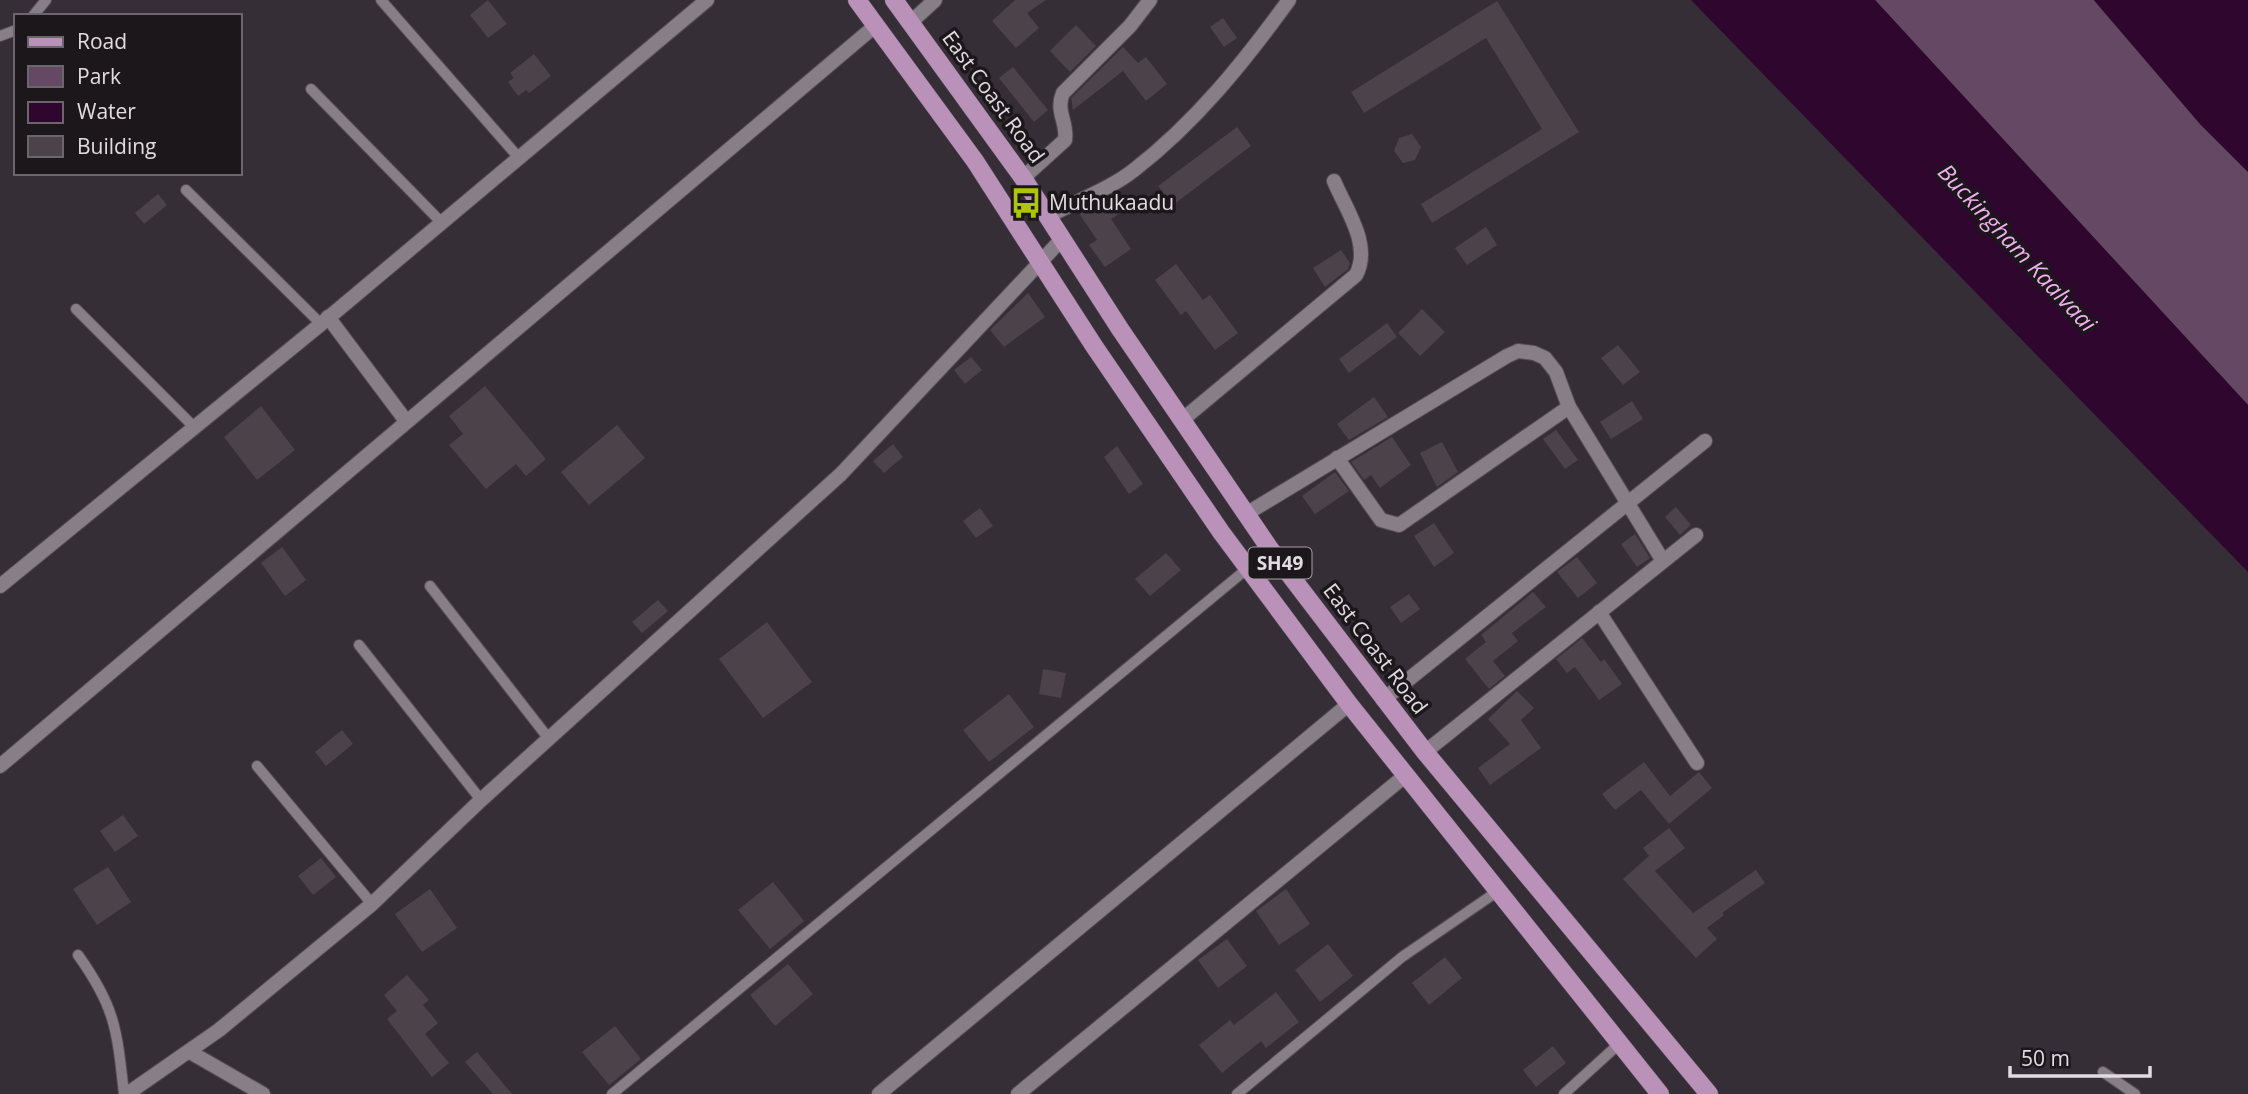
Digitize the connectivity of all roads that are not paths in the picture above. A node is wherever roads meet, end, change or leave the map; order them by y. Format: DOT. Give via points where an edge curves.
graph roads {
  1 [pos="46,0"];
  2 [pos="381,0"];
  3 [pos="707,0"];
  4 [pos="857,0"];
  5 [pos="894,0"];
  6 [pos="935,0"];
  7 [pos="1150,0"];
  8 [pos="1289,0"];
  9 [pos="35,14"];
  10 [pos="911,22"];
  11 [pos="875,26"];
  12 [pos="311,89"];
  13 [pos="520,159"];
  14 [pos="1023,178"];
  15 [pos="1334,181"];
  16 [pos="186,190"];
  17 [pos="1049,216"];
  18 [pos="441,222"];
  19 [pos="1062,239"];
  20 [pos="1041,263"];
  21 [pos="76,309"];
  22 [pos="325,321"];
  23 [pos="1569,407"];
  24 [pos="1182,420"];
  25 [pos="406,421"];
  26 [pos="193,426"];
  27 [pos="1705,441"];
  28 [pos="1337,458"];
  29 [pos="1629,505"];
  30 [pos="1246,514"];
  31 [pos="1696,535"];
  32 [pos="1663,561"];
  33 [pos="1248,568"];
  34 [pos="0,586"];
  35 [pos="430,586"];
  36 [pos="1599,612"];
  37 [pos="359,645"];
  38 [pos="1384,700"];
  39 [pos="1349,704"];
  40 [pos="549,739"];
  41 [pos="1425,752"];
  42 [pos="1697,763"];
  43 [pos="0,766"];
  44 [pos="257,766"];
  45 [pos="1406,775"];
  46 [pos="481,800"];
  47 [pos="1499,891"];
  48 [pos="372,904"];
  49 [pos="78,955"];
  50 [pos="1620,1043"];
  51 [pos="190,1052"];
  52 [pos="2103,1072"];
  53 [pos="126,1094"];
  54 [pos="263,1094"];
  55 [pos="612,1094"];
  56 [pos="879,1094"];
  57 [pos="1018,1094"];
  58 [pos="1237,1094"];
  59 [pos="1564,1094"];
  60 [pos="1660,1094"];
  61 [pos="1709,1094"];
  62 [pos="2135,1094"];
  1 -- 9 [label="lane"];
  2 -- 13 [label="lane"];
  3 -- 13 [label="street"];
  4 -- 11 [label="main road, SH49"];
  5 -- 10 [label="main road, East Coast Road / SH49"];
  6 -- 10 [label="street"];
  7 -- 14 [label="street" via="1063,93 1058,103 1065,141"];
  8 -- 17 [label="street" via="1247,58 1182,128 1132,172"];
  10 -- 14 [label="main road, East Coast Road / SH49"];
  11 -- 20 [label="main road, SH49" via="975,162"];
  11 -- 25 [label="street"];
  12 -- 18 [label="lane"];
  13 -- 18 [label="street"];
  14 -- 17 [label="main road, East Coast Road / SH49"];
  15 -- 24 [label="street" via="1362,245 1363,261 1356,275"];
  16 -- 22 [label="lane"];
  17 -- 19 [label="main road, East Coast Road / SH49"];
  18 -- 22 [label="street"];
  19 -- 20 [label="street"];
  19 -- 24 [label="main road, East Coast Road / SH49"];
  20 -- 33 [label="main road, SH49"];
  20 -- 40 [label="street" via="841,474"];
  21 -- 26 [label="lane"];
  22 -- 25 [label="street"];
  22 -- 26 [label="street"];
  23 -- 28 [label="street" via="1556,372 1545,358 1518,351"];
  23 -- 28 [label="street" via="1399,525 1381,520"];
  23 -- 29 [label="street"];
  24 -- 30 [label="main road, East Coast Road / SH49"];
  25 -- 43 [label="street"];
  26 -- 34 [label="street"];
  27 -- 29 [label="street"];
  28 -- 30 [label="street"];
  29 -- 32 [label="street"];
  29 -- 38 [label="street"];
  30 -- 38 [label="main road, East Coast Road / SH49"];
  31 -- 32 [label="street"];
  32 -- 36 [label="street"];
  33 -- 39 [label="main road, SH49"];
  33 -- 55 [label="lane"];
  35 -- 40 [label="lane"];
  36 -- 41 [label="street"];
  36 -- 42 [label="street"];
  37 -- 46 [label="lane"];
  38 -- 41 [label="main road, East Coast Road / SH49"];
  39 -- 45 [label="main road, SH49"];
  39 -- 56 [label="street"];
  40 -- 46 [label="street"];
  41 -- 61 [label="main road, East Coast Road / SH49"];
  44 -- 48 [label="lane"];
  45 -- 47 [label="main road, SH49"];
  45 -- 57 [label="street"];
  46 -- 48 [label="street"];
  47 -- 50 [label="main road, SH49"];
  47 -- 58 [label="lane" via="1402,957"];
  48 -- 51 [label="street"];
  49 -- 53 [label="lane" via="110,1008"];
  50 -- 59 [label="lane"];
  50 -- 60 [label="main road, SH49"];
  51 -- 53 [label="street"];
  51 -- 54 [label="street"];
  52 -- 62 [label="lane"];
}
